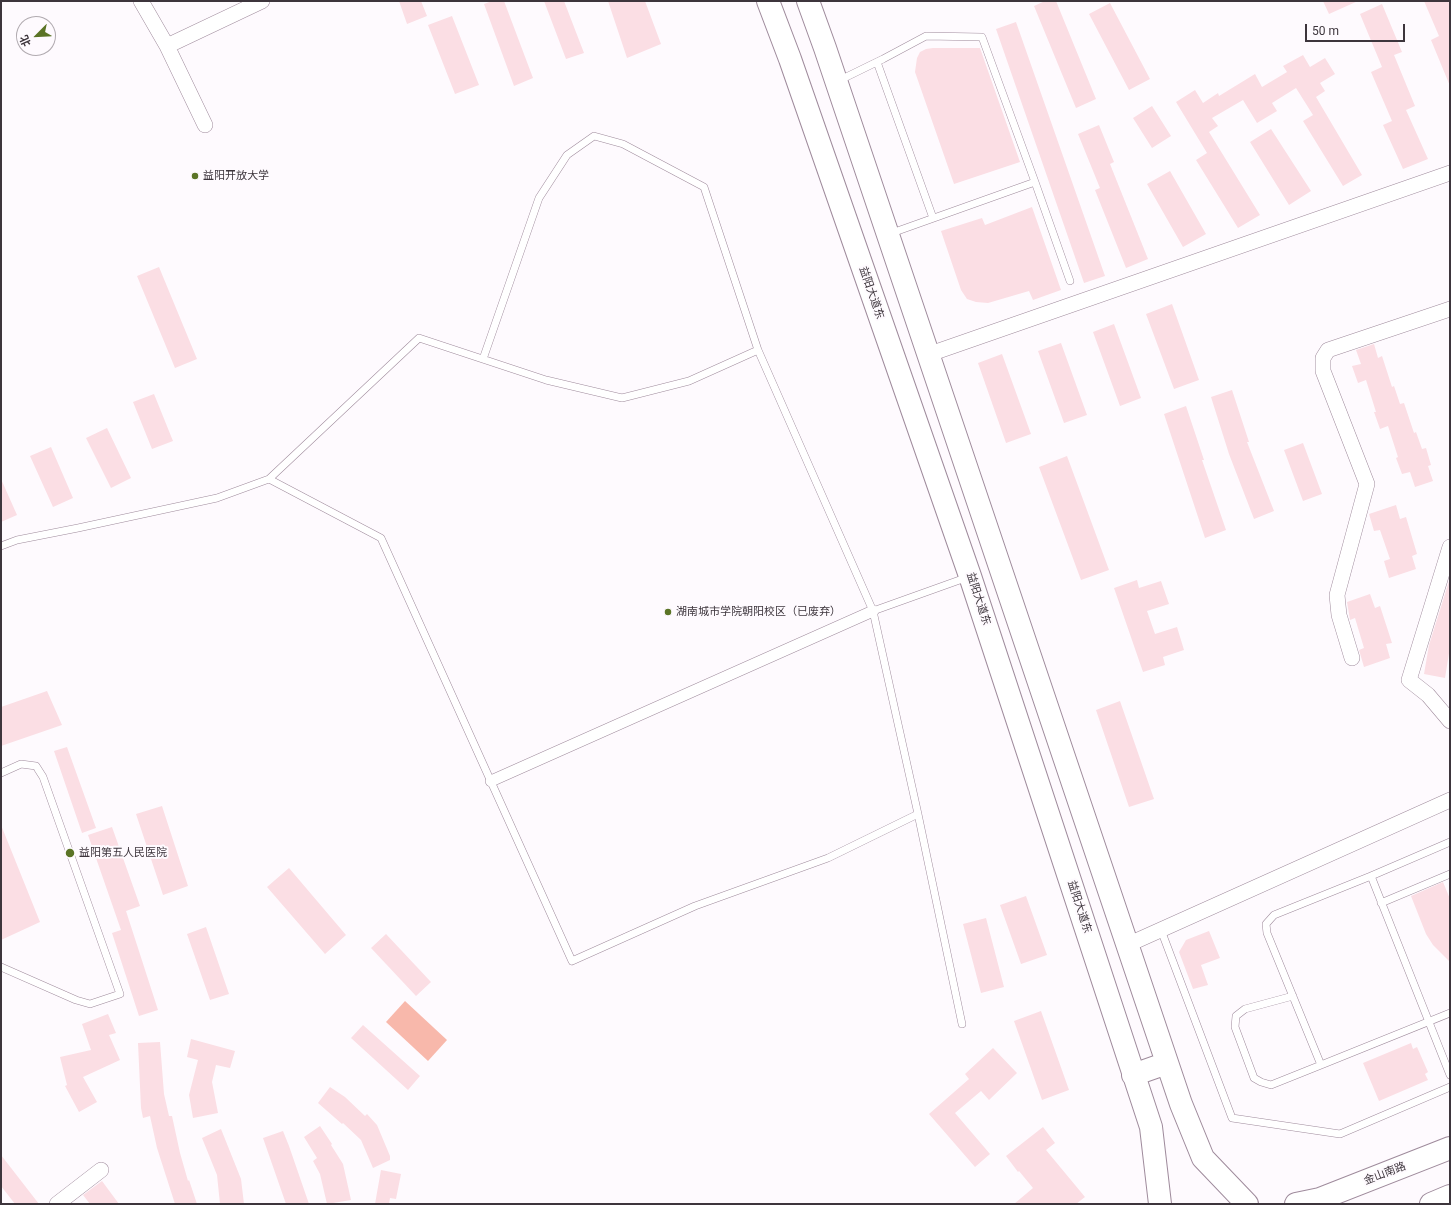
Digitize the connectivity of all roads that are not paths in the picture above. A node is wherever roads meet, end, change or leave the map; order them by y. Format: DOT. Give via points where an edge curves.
graph roads {
  1 [pos="141,1"];
  2 [pos="262,1"];
  3 [pos="768,1"];
  4 [pos="808,1"];
  5 [pos="167,46"];
  6 [pos="878,62"];
  7 [pos="836,81"];
  8 [pos="205,126"];
  9 [pos="1450,173"];
  10 [pos="1035,182"];
  11 [pos="933,218"];
  12 [pos="887,235"];
  13 [pos="1070,281"];
  14 [pos="1450,309"];
  15 [pos="758,350"];
  16 [pos="927,355"];
  17 [pos="483,359"];
  18 [pos="269,479"];
  19 [pos="1,546"];
  20 [pos="1450,547"];
  21 [pos="970,576"];
  22 [pos="873,611"];
  23 [pos="1352,658"];
  24 [pos="1450,721"];
  25 [pos="1,773"];
  26 [pos="491,781"];
  27 [pos="1450,800"];
  28 [pos="918,814"];
  29 [pos="1450,842"];
  30 [pos="1450,874"];
  31 [pos="1371,876"];
  32 [pos="1382,902"];
  33 [pos="1161,930"];
  34 [pos="1127,945"];
  35 [pos="1,967"];
  36 [pos="1293,996"];
  37 [pos="1450,1013"];
  38 [pos="1429,1022"];
  39 [pos="962,1024"];
  40 [pos="1167,1063"];
  41 [pos="1321,1066"];
  42 [pos="1134,1075"];
  43 [pos="1450,1075"];
  44 [pos="1450,1087"];
  45 [pos="1450,1148"];
  46 [pos="101,1170"];
  47 [pos="1450,1196"];
  48 [pos="57,1204"];
  49 [pos="1160,1204"];
  50 [pos="1247,1204"];
  51 [pos="1296,1204"];
  52 [pos="1431,1204"];
  1 -- 5 [label="street"];
  2 -- 5 [label="street"];
  3 -- 21 [label="main road, 益阳大道东"];
  4 -- 7 [label="main road"];
  5 -- 8 [label="street"];
  6 -- 7 [label="lane"];
  6 -- 10 [label="lane" via="926,36 982,37"];
  6 -- 11 [label="lane"];
  7 -- 12 [label="main road"];
  9 -- 16 [label="street"];
  10 -- 11 [label="lane"];
  10 -- 13 [label="lane"];
  11 -- 12 [label="lane"];
  12 -- 16 [label="main road"];
  14 -- 23 [label="street" via="1328,350 1323,358 1323,371 1367,484 1337,595 1339,614"];
  15 -- 17 [label="lane" via="689,381 622,398 546,380"];
  15 -- 17 [label="lane" via="704,187 623,144 594,136 567,155 539,198"];
  15 -- 22 [label="lane"];
  16 -- 34 [label="main road"];
  17 -- 18 [label="lane" via="419,338"];
  18 -- 19 [label="lane" via="217,498 17,540"];
  18 -- 26 [label="lane" via="381,538"];
  20 -- 24 [label="street" via="1408,680 1428,695"];
  21 -- 22 [label="lane"];
  21 -- 42 [label="main road, 益阳大道东"];
  22 -- 26 [label="street"];
  22 -- 28 [label="lane"];
  25 -- 35 [label="lane" via="21,764 36,766 44,777 120,994 90,1004"];
  26 -- 28 [label="lane" via="572,960 695,906 828,858"];
  27 -- 33 [label="street"];
  28 -- 39 [label="lane"];
  29 -- 31 [label="lane"];
  30 -- 32 [label="lane"];
  31 -- 32 [label="lane"];
  31 -- 36 [label="lane" via="1274,915 1266,924 1267,933"];
  32 -- 38 [label="lane"];
  33 -- 34 [label="street"];
  33 -- 44 [label="lane" via="1232,1118 1340,1134"];
  34 -- 40 [label="main road"];
  36 -- 41 [label="lane"];
  36 -- 41 [label="lane" via="1245,1008 1236,1016 1234,1027 1254,1078 1271,1085"];
  37 -- 38 [label="lane"];
  38 -- 41 [label="lane"];
  38 -- 43 [label="lane"];
  40 -- 42 [label="main road"];
  40 -- 50 [label="main road" via="1202,1158"];
  42 -- 49 [label="main road, 益阳大道东" via="1151,1127"];
  45 -- 51 [label="main road, 金山南路" via="1320,1199"];
  46 -- 48 [label="street"];
  47 -- 52 [label="main road"];
}
